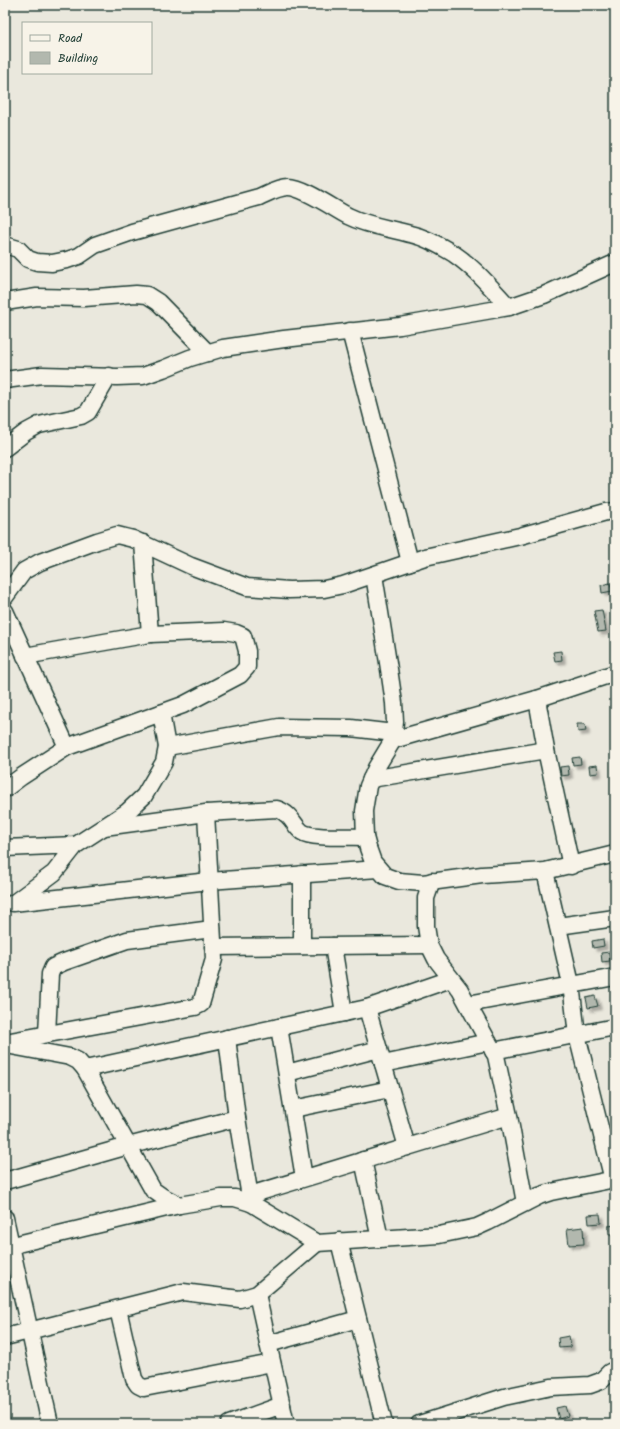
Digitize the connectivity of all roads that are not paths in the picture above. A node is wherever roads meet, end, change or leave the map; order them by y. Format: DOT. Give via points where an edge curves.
graph roads {
  1 [pos="5,245"];
  2 [pos="615,263"];
  3 [pos="5,302"];
  4 [pos="510,307"];
  5 [pos="350,332"];
  6 [pos="208,353"];
  7 [pos="109,376"];
  8 [pos="5,380"];
  9 [pos="5,448"];
  10 [pos="615,511"];
  11 [pos="143,543"];
  12 [pos="410,562"];
  13 [pos="374,575"];
  14 [pos="5,597"];
  15 [pos="5,611"];
  16 [pos="150,634"];
  17 [pos="26,656"];
  18 [pos="615,673"];
  19 [pos="537,699"];
  20 [pos="161,712"];
  21 [pos="394,736"];
  22 [pos="67,747"];
  23 [pos="167,747"];
  24 [pos="546,750"];
  25 [pos="371,779"];
  26 [pos="5,789"];
  27 [pos="206,813"];
  28 [pos="104,827"];
  29 [pos="365,837"];
  30 [pos="76,844"];
  31 [pos="5,848"];
  32 [pos="615,854"];
  33 [pos="571,866"];
  34 [pos="378,869"];
  35 [pos="545,871"];
  36 [pos="302,874"];
  37 [pos="210,881"];
  38 [pos="432,882"];
  39 [pos="9,905"];
  40 [pos="615,918"];
  41 [pos="558,926"];
  42 [pos="212,929"];
  43 [pos="429,945"];
  44 [pos="302,946"];
  45 [pos="333,946"];
  46 [pos="213,947"];
  47 [pos="615,977"];
  48 [pos="451,979"];
  49 [pos="571,984"];
  50 [pos="468,1004"];
  51 [pos="367,1008"];
  52 [pos="344,1013"];
  53 [pos="279,1026"];
  54 [pos="615,1027"];
  55 [pos="47,1034"];
  56 [pos="577,1035"];
  57 [pos="227,1038"];
  58 [pos="5,1042"];
  59 [pos="5,1045"];
  60 [pos="491,1046"];
  61 [pos="379,1049"];
  62 [pos="383,1064"];
  63 [pos="86,1069"];
  64 [pos="287,1073"];
  65 [pos="390,1088"];
  66 [pos="293,1109"];
  67 [pos="509,1116"];
  68 [pos="237,1118"];
  69 [pos="128,1146"];
  70 [pos="407,1147"];
  71 [pos="363,1160"];
  72 [pos="304,1178"];
  73 [pos="614,1180"];
  74 [pos="5,1181"];
  75 [pos="251,1199"];
  76 [pos="525,1203"];
  77 [pos="179,1205"];
  78 [pos="5,1218"];
  79 [pos="380,1239"];
  80 [pos="339,1241"];
  81 [pos="316,1243"];
  82 [pos="8,1246"];
  83 [pos="257,1294"];
  84 [pos="118,1309"];
  85 [pos="358,1319"];
  86 [pos="30,1331"];
  87 [pos="5,1337"];
  88 [pos="268,1344"];
  89 [pos="272,1363"];
  90 [pos="615,1370"];
  91 [pos="282,1405"];
  92 [pos="50,1424"];
  93 [pos="229,1424"];
  94 [pos="286,1424"];
  95 [pos="384,1424"];
  96 [pos="419,1424"];
  1 -- 4 [label="street" via="18,249 28,259 36,262 52,263 67,260 79,256 95,245 132,232 288,187 299,189 350,217 378,227 411,234 454,254"];
  2 -- 4 [label="street" via="544,295"];
  3 -- 6 [label="street" via="37,297 147,295 158,302"];
  4 -- 5 [label="street"];
  5 -- 6 [label="street" via="223,348"];
  5 -- 12 [label="street"];
  6 -- 7 [label="street" via="143,376"];
  7 -- 8 [label="street" via="42,375"];
  7 -- 9 [label="street" via="88,412 81,416 39,425"];
  10 -- 12 [label="street"];
  11 -- 13 [label="street" via="191,566 247,586 289,590 324,588"];
  11 -- 14 [label="street" via="123,535 111,536 40,562 24,571"];
  11 -- 16 [label="street"];
  12 -- 13 [label="street"];
  13 -- 21 [label="street" via="394,703"];
  15 -- 17 [label="street"];
  16 -- 17 [label="street"];
  16 -- 20 [label="street" via="236,633 243,636 247,651 247,667 240,675 183,706"];
  17 -- 22 [label="street"];
  18 -- 19 [label="street"];
  19 -- 21 [label="street"];
  19 -- 24 [label="street"];
  20 -- 22 [label="street"];
  20 -- 23 [label="street"];
  21 -- 23 [label="street" via="351,728 279,727"];
  21 -- 25 [label="street"];
  22 -- 26 [label="street"];
  23 -- 28 [label="street" via="164,762 144,796 127,812"];
  24 -- 25 [label="street"];
  24 -- 33 [label="street"];
  25 -- 29 [label="street" via="364,811"];
  27 -- 28 [label="street"];
  27 -- 29 [label="street" via="277,809 283,811 302,832 314,836"];
  27 -- 37 [label="street"];
  28 -- 30 [label="street"];
  29 -- 34 [label="street"];
  30 -- 31 [label="street"];
  30 -- 39 [label="street" via="54,873"];
  32 -- 33 [label="street"];
  33 -- 35 [label="street"];
  34 -- 36 [label="street"];
  34 -- 38 [label="street" via="384,876 398,881"];
  35 -- 38 [label="street" via="482,875"];
  35 -- 41 [label="street"];
  36 -- 37 [label="street"];
  36 -- 44 [label="street"];
  37 -- 39 [label="street"];
  37 -- 42 [label="street"];
  38 -- 43 [label="street" via="426,898"];
  40 -- 41 [label="street"];
  41 -- 49 [label="street"];
  42 -- 46 [label="street"];
  42 -- 55 [label="street" via="127,940 53,967 50,974"];
  43 -- 45 [label="street"];
  43 -- 48 [label="street"];
  44 -- 45 [label="street"];
  44 -- 46 [label="street"];
  45 -- 52 [label="street"];
  46 -- 55 [label="street" via="214,959 201,1004"];
  47 -- 49 [label="street"];
  48 -- 50 [label="street"];
  48 -- 51 [label="street"];
  49 -- 50 [label="street"];
  49 -- 56 [label="street"];
  50 -- 60 [label="street"];
  51 -- 52 [label="street"];
  51 -- 61 [label="street"];
  52 -- 53 [label="street"];
  53 -- 57 [label="street"];
  53 -- 64 [label="street"];
  54 -- 56 [label="street"];
  55 -- 58 [label="street"];
  56 -- 60 [label="street"];
  56 -- 73 [label="street"];
  57 -- 63 [label="street"];
  57 -- 68 [label="street"];
  59 -- 63 [label="street" via="70,1057"];
  60 -- 62 [label="street"];
  60 -- 67 [label="street" via="496,1056"];
  61 -- 62 [label="street"];
  61 -- 64 [label="street"];
  62 -- 65 [label="street"];
  63 -- 69 [label="street"];
  64 -- 66 [label="street"];
  65 -- 66 [label="street"];
  65 -- 70 [label="street"];
  66 -- 72 [label="street"];
  67 -- 70 [label="street"];
  67 -- 76 [label="street"];
  68 -- 69 [label="street"];
  68 -- 75 [label="street"];
  69 -- 74 [label="street"];
  69 -- 77 [label="street" via="153,1190"];
  70 -- 71 [label="street"];
  71 -- 72 [label="street"];
  71 -- 79 [label="street"];
  72 -- 75 [label="street"];
  73 -- 76 [label="street" via="551,1192"];
  75 -- 77 [label="street" via="221,1198"];
  75 -- 81 [label="street"];
  76 -- 79 [label="street" via="477,1227 438,1235"];
  77 -- 82 [label="street"];
  78 -- 82 [label="street"];
  79 -- 80 [label="street"];
  80 -- 81 [label="street"];
  80 -- 85 [label="street"];
  81 -- 83 [label="street"];
  82 -- 86 [label="street"];
  83 -- 84 [label="street" via="240,1299 183,1292"];
  83 -- 88 [label="street"];
  84 -- 86 [label="street"];
  84 -- 89 [label="street" via="134,1379 138,1386 144,1388"];
  85 -- 88 [label="street"];
  85 -- 95 [label="street"];
  86 -- 87 [label="street"];
  86 -- 92 [label="street"];
  88 -- 89 [label="street"];
  89 -- 91 [label="street"];
  90 -- 96 [label="street" via="601,1381 590,1385 551,1387 504,1396"];
  91 -- 93 [label="street"];
  91 -- 94 [label="street"];
}
